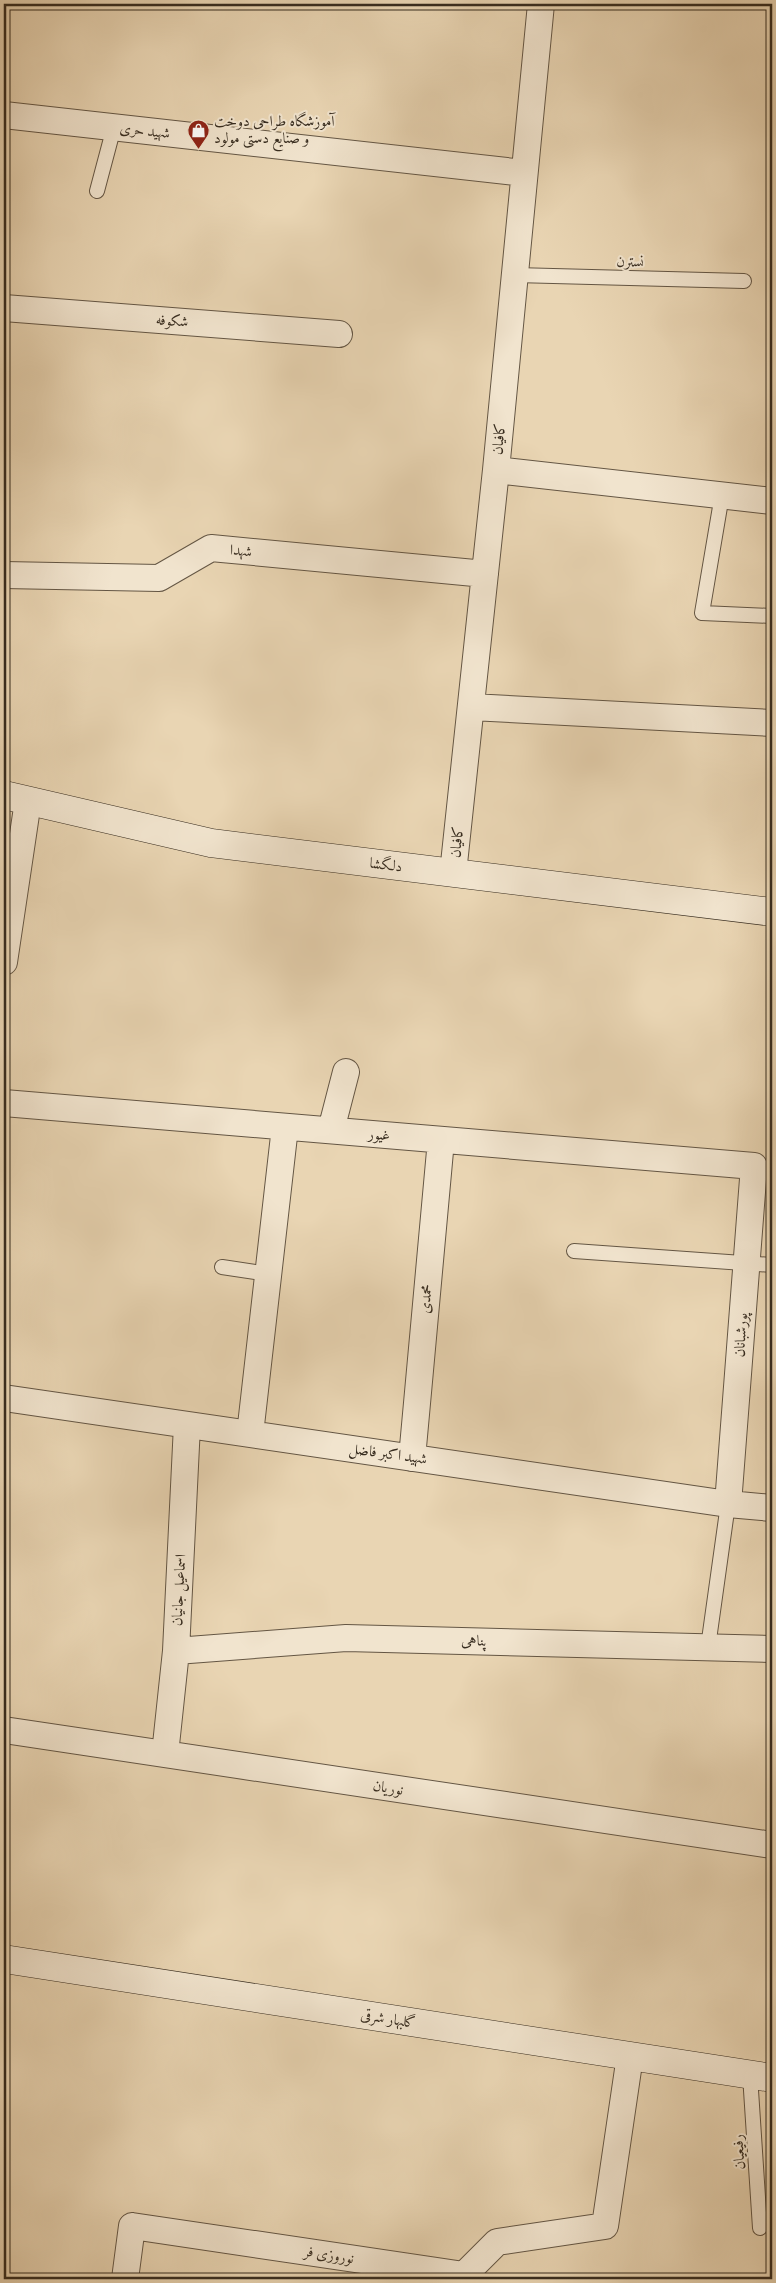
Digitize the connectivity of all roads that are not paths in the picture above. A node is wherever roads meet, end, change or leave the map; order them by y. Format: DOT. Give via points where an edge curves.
graph roads {
  1 [pos="541,4"];
  2 [pos="4,115"];
  3 [pos="114,127"];
  4 [pos="524,173"];
  5 [pos="97,191"];
  6 [pos="515,275"];
  7 [pos="744,281"];
  8 [pos="4,308"];
  9 [pos="339,334"];
  10 [pos="496,470"];
  11 [pos="722,495"];
  12 [pos="772,501"];
  13 [pos="485,574"];
  14 [pos="4,575"];
  15 [pos="772,616"];
  16 [pos="471,707"];
  17 [pos="772,723"];
  18 [pos="16,798"];
  19 [pos="453,873"];
  20 [pos="772,912"];
  21 [pos="4,962"];
  22 [pos="346,1072"];
  23 [pos="4,1103"];
  24 [pos="285,1127"];
  25 [pos="331,1130"];
  26 [pos="441,1140"];
  27 [pos="754,1166"];
  28 [pos="574,1251"];
  29 [pos="747,1263"];
  30 [pos="772,1266"];
  31 [pos="222,1267"];
  32 [pos="268,1274"];
  33 [pos="4,1398"];
  34 [pos="187,1424"];
  35 [pos="250,1434"];
  36 [pos="412,1458"];
  37 [pos="728,1504"];
  38 [pos="772,1508"];
  39 [pos="708,1647"];
  40 [pos="772,1649"];
  41 [pos="176,1651"];
  42 [pos="4,1730"];
  43 [pos="165,1754"];
  44 [pos="772,1845"];
  45 [pos="4,1959"];
  46 [pos="630,2056"];
  47 [pos="761,2076"];
  48 [pos="760,2228"];
  49 [pos="126,2279"];
  1 -- 4 [label="street, کافیان"];
  2 -- 3 [label="street, شهید حری"];
  3 -- 4 [label="street, شهید حری"];
  3 -- 5 [label="lane"];
  4 -- 6 [label="street, کافیان"];
  6 -- 7 [label="lane, نسترن"];
  6 -- 10 [label="street, کافیان"];
  8 -- 9 [label="street, شکوفه"];
  10 -- 11 [label="street"];
  10 -- 13 [label="street, کافیان"];
  11 -- 12 [label="street"];
  11 -- 15 [label="lane" via="702,613"];
  13 -- 14 [label="street, شهدا" via="211,548 159,578"];
  13 -- 16 [label="street, کافیان"];
  16 -- 17 [label="street"];
  16 -- 19 [label="street, کافیان"];
  18 -- 19 [label="street, دلگشا" via="211,843"];
  18 -- 21 [label="street"];
  19 -- 20 [label="street, دلگشا"];
  22 -- 25 [label="street"];
  23 -- 24 [label="street, غیور"];
  24 -- 25 [label="street, غیور"];
  24 -- 32 [label="street"];
  25 -- 26 [label="street, غیور"];
  26 -- 27 [label="street, غیور"];
  26 -- 36 [label="street, محمدی"];
  27 -- 29 [label="street, پورشبانان"];
  28 -- 29 [label="lane"];
  29 -- 30 [label="lane"];
  29 -- 37 [label="street, پورشبانان"];
  31 -- 32 [label="lane"];
  32 -- 35 [label="street"];
  33 -- 34 [label="street, شهید اکبر فاضل"];
  34 -- 35 [label="street, شهید اکبر فاضل"];
  34 -- 41 [label="street, اسماعیل جانیان"];
  35 -- 36 [label="street, شهید اکبر فاضل"];
  36 -- 37 [label="street, شهید اکبر فاضل"];
  37 -- 38 [label="street, شهید اکبر فاضل"];
  37 -- 39 [label="lane"];
  39 -- 40 [label="street, پناهی"];
  39 -- 41 [label="street, پناهی" via="346,1638"];
  41 -- 43 [label="street, اسماعیل جانیان"];
  42 -- 43 [label="street, نوریان"];
  43 -- 44 [label="street, نوریان"];
  45 -- 46 [label="street, گلبهار شرقی"];
  46 -- 47 [label="street, گلبهار شرقی"];
  46 -- 49 [label="street, نوروزی فر" via="605,2226 497,2242 464,2275 132,2226"];
  47 -- 48 [label="lane, رفیعیان"];
}
